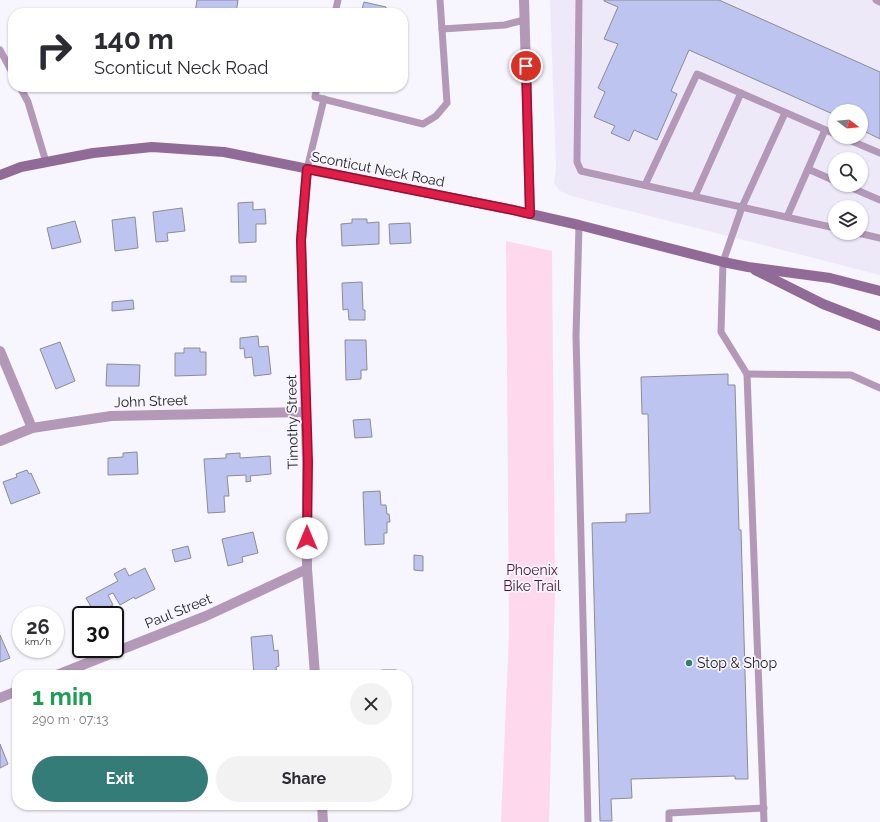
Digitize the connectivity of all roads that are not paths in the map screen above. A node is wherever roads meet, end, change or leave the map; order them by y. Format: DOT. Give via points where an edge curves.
graph roads {
  1 [pos="440,0"];
  2 [pos="524,0"];
  3 [pos="579,0"];
  4 [pos="876,0"];
  5 [pos="880,2"];
  6 [pos="524,20"];
  7 [pos="442,29"];
  8 [pos="0,50"];
  9 [pos="8,65"];
  10 [pos="23,92"];
  11 [pos="316,92"];
  12 [pos="741,93"];
  13 [pos="324,99"];
  14 [pos="785,113"];
  15 [pos="826,130"];
  16 [pos="859,144"];
  17 [pos="880,153"];
  18 [pos="46,162"];
  19 [pos="307,169"];
  20 [pos="808,169"];
  21 [pos="0,174"];
  22 [pos="828,178"];
  23 [pos="645,185"];
  24 [pos="861,192"];
  25 [pos="695,196"];
  26 [pos="880,200"];
  27 [pos="742,207"];
  28 [pos="530,214"];
  29 [pos="787,217"];
  30 [pos="579,225"];
  31 [pos="828,226"];
  32 [pos="868,235"];
  33 [pos="880,238"];
  34 [pos="723,262"];
  35 [pos="748,266"];
  36 [pos="880,291"];
  37 [pos="880,326"];
  38 [pos="0,351"];
  39 [pos="747,374"];
  40 [pos="880,388"];
  41 [pos="306,412"];
  42 [pos="32,428"];
  43 [pos="0,441"];
  44 [pos="307,569"];
  45 [pos="70,670"];
  46 [pos="315,670"];
  47 [pos="12,693"];
  48 [pos="0,698"];
  49 [pos="764,808"];
  50 [pos="322,810"];
  51 [pos="323,822"];
  52 [pos="588,822"];
  53 [pos="670,822"];
  54 [pos="764,822"];
  1 -- 7 [label="lane"];
  2 -- 6 [label="street"];
  3 -- 23 [label="lane" via="577,162 581,171"];
  4 -- 5 [label="lane"];
  6 -- 7 [label="lane"];
  6 -- 28 [label="street"];
  7 -- 13 [label="lane" via="447,103 436,116 422,124"];
  8 -- 9 [label="lane"];
  10 -- 18 [label="lane"];
  11 -- 13 [label="lane" via="315,97"];
  12 -- 14 [label="lane"];
  12 -- 23 [label="lane" via="698,74"];
  12 -- 25 [label="lane"];
  13 -- 19 [label="lane"];
  14 -- 15 [label="lane"];
  14 -- 27 [label="lane"];
  15 -- 20 [label="lane"];
  16 -- 17 [label="lane"];
  18 -- 19 [label="main road, Sconticut Neck Road" via="93,153 152,147 224,152"];
  18 -- 21 [label="main road, Sconticut Neck Road"];
  19 -- 28 [label="main road, Sconticut Neck Road"];
  19 -- 41 [label="street, Timothy Street" via="301,240"];
  20 -- 22 [label="lane"];
  20 -- 29 [label="lane"];
  23 -- 25 [label="lane"];
  24 -- 26 [label="lane"];
  25 -- 27 [label="lane"];
  27 -- 29 [label="lane"];
  27 -- 34 [label="lane"];
  28 -- 30 [label="main road, Sconticut Neck Road"];
  29 -- 31 [label="lane"];
  30 -- 34 [label="main road, Sconticut Neck Road"];
  30 -- 52 [label="lane" via="576,336"];
  32 -- 33 [label="lane"];
  34 -- 35 [label="main road, Sconticut Neck Road"];
  34 -- 39 [label="lane" via="721,332"];
  35 -- 36 [label="main road, Sconticut Neck Road" via="830,278"];
  35 -- 37 [label="main road, Sconticut Neck Road" via="822,304"];
  38 -- 42 [label="street"];
  39 -- 40 [label="lane" via="851,375"];
  39 -- 49 [label="lane"];
  41 -- 42 [label="street, John Street" via="111,416"];
  41 -- 44 [label="street, Timothy Street"];
  42 -- 43 [label="street, John Street"];
  44 -- 45 [label="street, Paul Street" via="206,616"];
  44 -- 46 [label="street, Timothy Street"];
  47 -- 48 [label="street"];
  49 -- 53 [label="lane" via="670,812"];
  49 -- 54 [label="lane"];
  50 -- 51 [label="street"];
}
